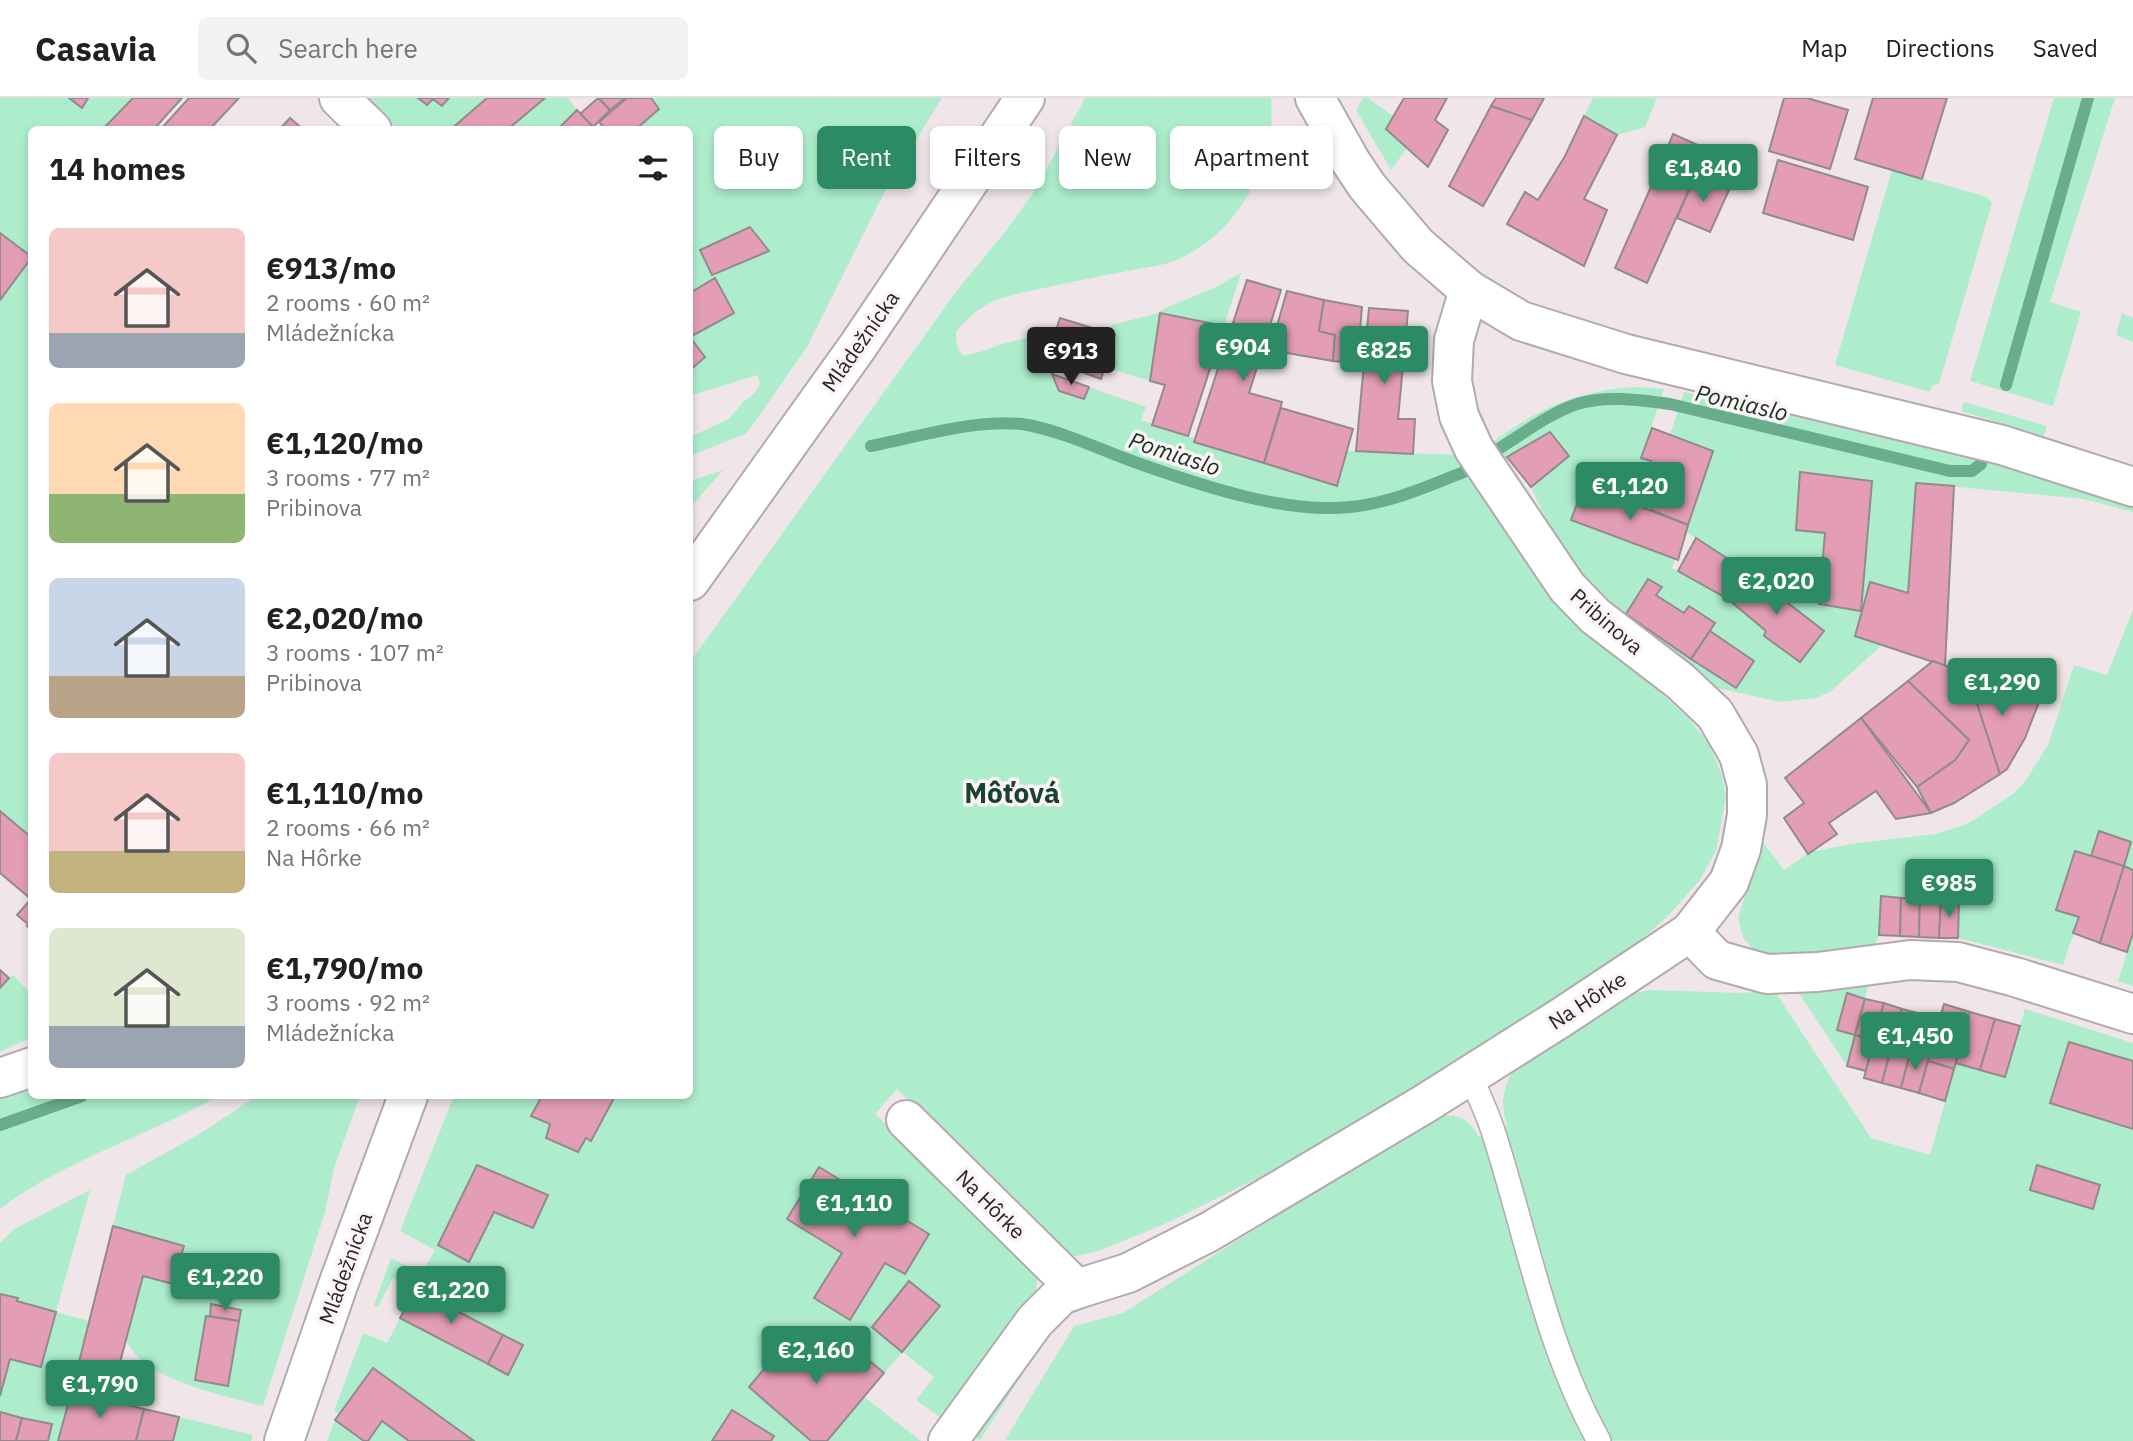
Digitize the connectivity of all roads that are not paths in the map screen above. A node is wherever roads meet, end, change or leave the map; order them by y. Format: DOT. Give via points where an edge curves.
graph roads {
  1 [pos="339,98"];
  2 [pos="1026,98"];
  3 [pos="1315,98"];
  4 [pos="368,126"];
  5 [pos="1469,290"];
  6 [pos="2133,487"];
  7 [pos="693,577"];
  8 [pos="1690,932"];
  9 [pos="2133,1014"];
  10 [pos="28,1068"];
  11 [pos="1470,1075"];
  12 [pos="0,1078"];
  13 [pos="407,1099"];
  14 [pos="906,1120"];
  15 [pos="1077,1289"];
  16 [pos="284,1441"];
  17 [pos="948,1441"];
  18 [pos="1599,1441"];
  1 -- 4 [label="street"];
  2 -- 7 [label="street, Mládežnícka" via="858,346"];
  3 -- 5 [label="street" via="1351,162 1385,209 1418,246"];
  5 -- 6 [label="street" via="1521,321 1584,342 2002,445"];
  5 -- 8 [label="street, Pribinova" via="1454,340 1452,381 1459,416 1474,449 1567,587 1595,616 1715,714 1740,755 1748,815 1741,849 1729,882"];
  8 -- 9 [label="street" via="1717,960 1767,974 1910,960 1958,962"];
  8 -- 11 [label="street, Na Hôrke"];
  10 -- 12 [label="street"];
  11 -- 15 [label="street, Na Hôrke" via="1209,1232 1128,1273"];
  11 -- 18 [label="lane" via="1493,1131 1554,1343"];
  13 -- 16 [label="street, Mládežnícka"];
  14 -- 15 [label="street, Na Hôrke"];
  15 -- 17 [label="street, Na Hôrke" via="1061,1295 1035,1321"];
}
